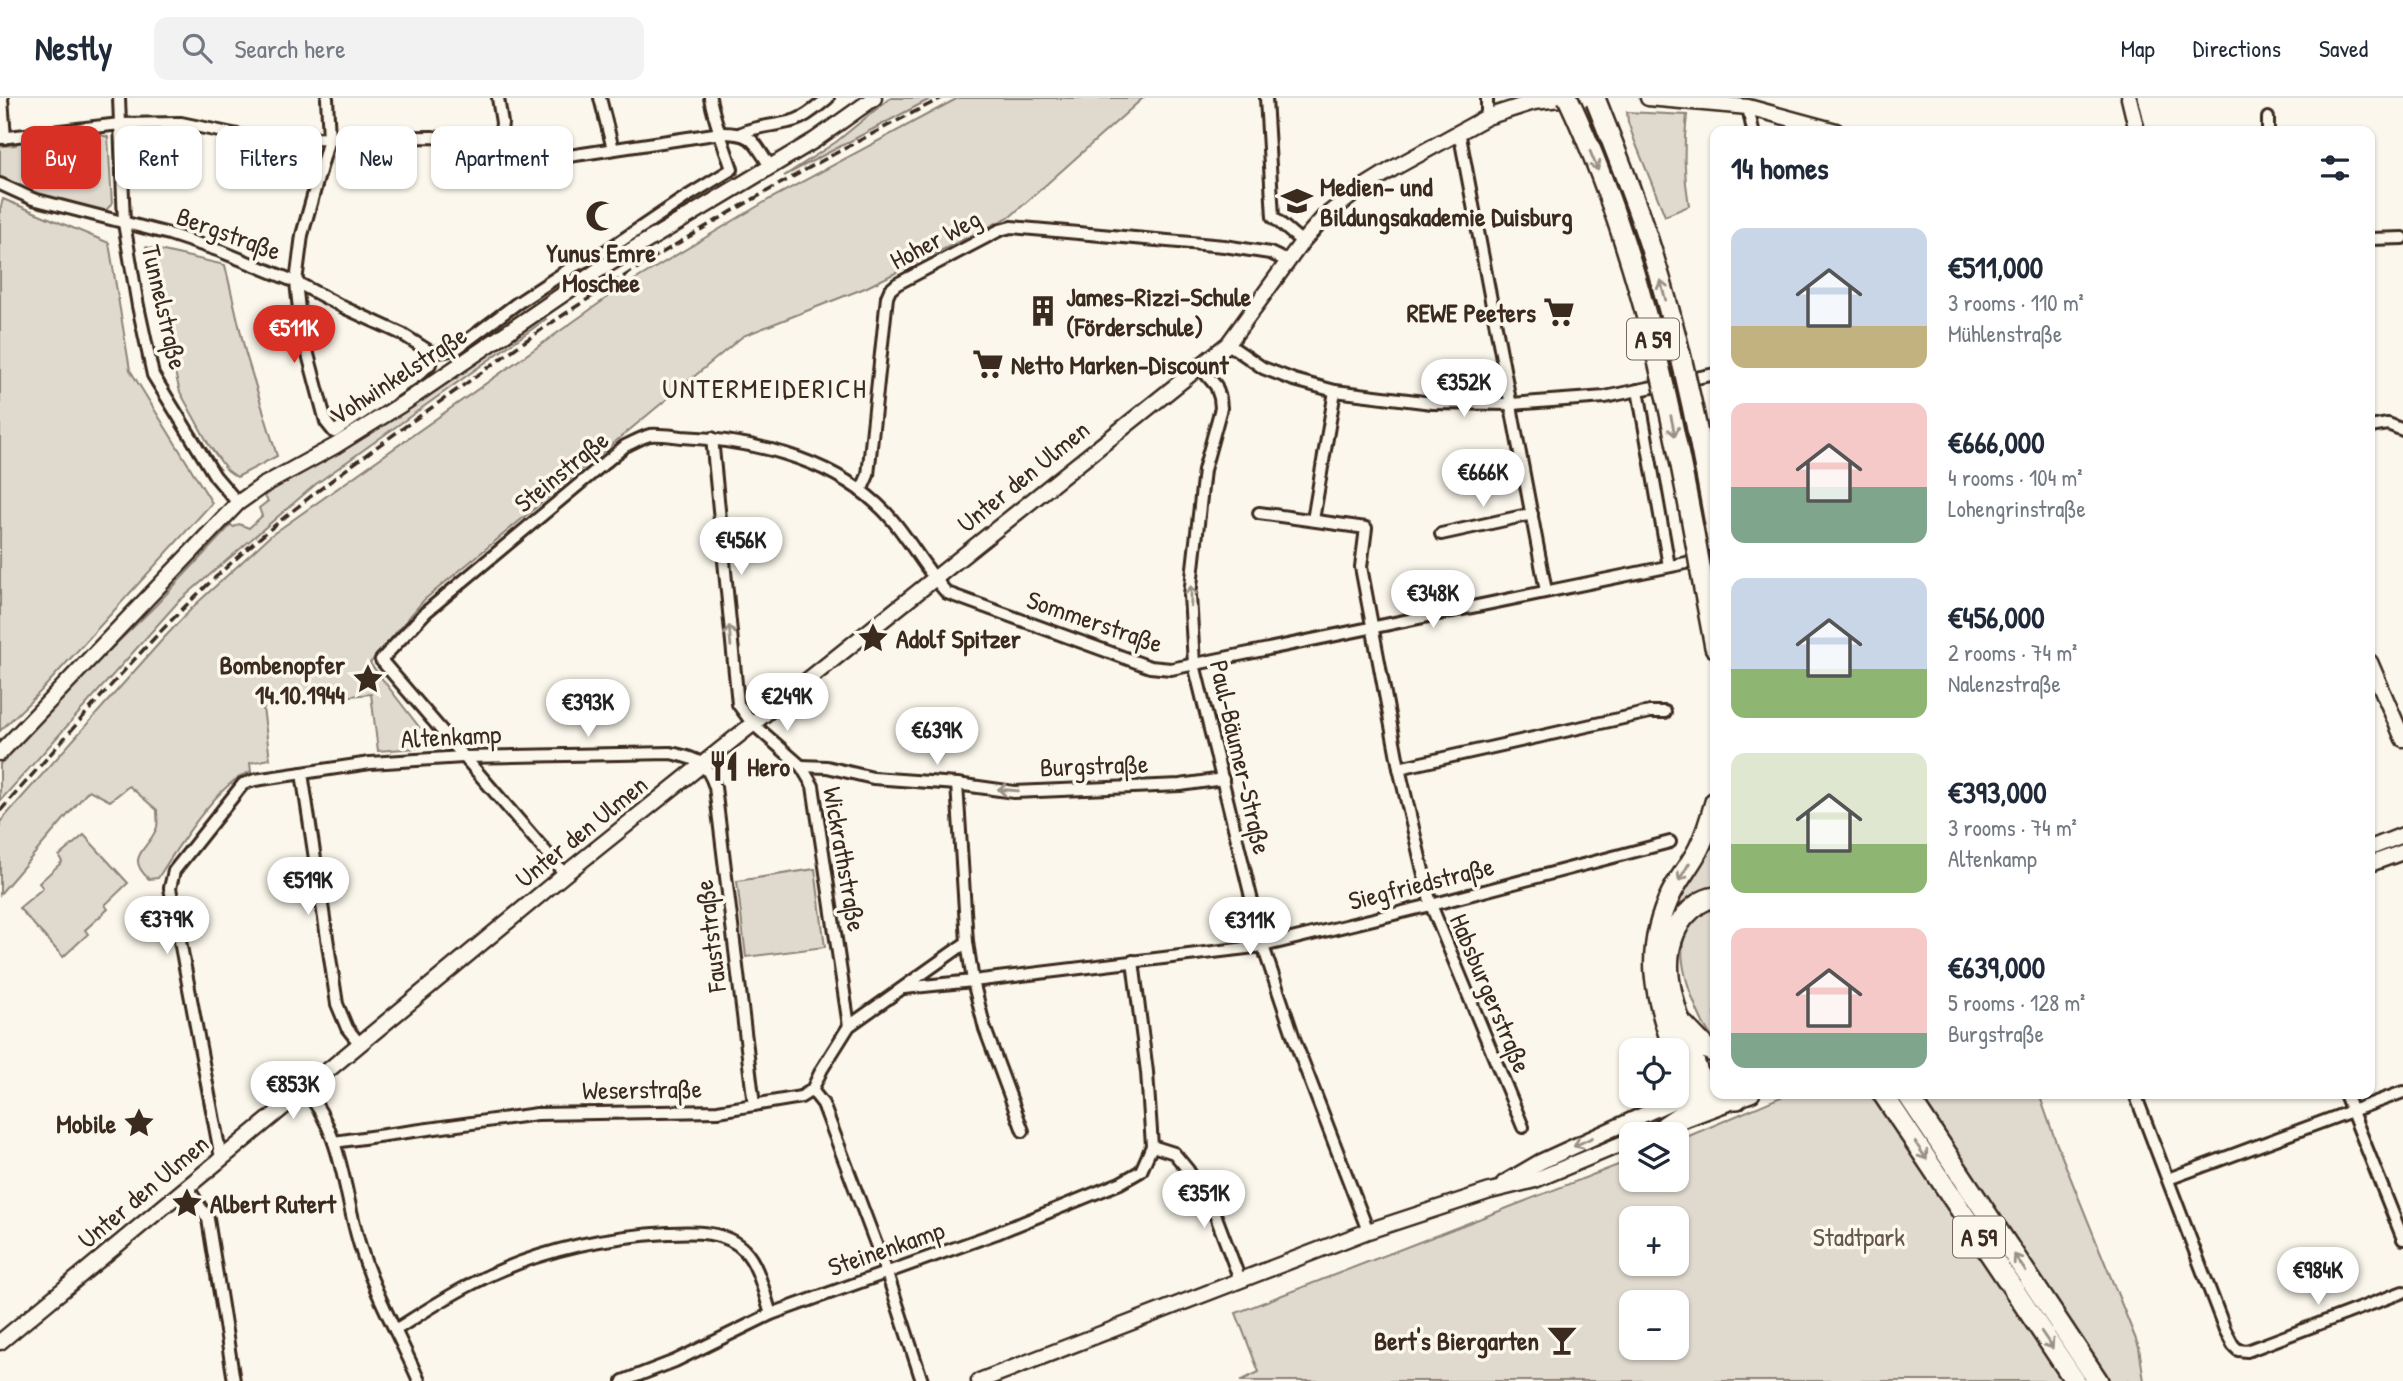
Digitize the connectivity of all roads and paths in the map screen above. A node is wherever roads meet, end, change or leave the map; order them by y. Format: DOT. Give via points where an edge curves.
graph roads {
  1 [pos="2,98"];
  2 [pos="118,98"];
  3 [pos="327,98"];
  4 [pos="498,98"];
  5 [pos="600,98"];
  6 [pos="710,98"];
  7 [pos="828,98"];
  8 [pos="874,98"];
  9 [pos="1266,98"];
  10 [pos="1487,98"];
  11 [pos="1569,98"];
  12 [pos="1648,98"];
  13 [pos="2129,98"];
  14 [pos="1595,99"];
  15 [pos="1748,107"];
  16 [pos="1487,117"];
  17 [pos="2268,117"];
  18 [pos="120,124"];
  19 [pos="502,126"];
  20 [pos="1752,126"];
  21 [pos="1818,126"];
  22 [pos="2136,126"];
  23 [pos="2268,126"];
  24 [pos="1459,131"];
  25 [pos="721,133"];
  26 [pos="741,133"];
  27 [pos="431,137"];
  28 [pos="2,138"];
  29 [pos="329,139"];
  30 [pos="613,149"];
  31 [pos="573,155"];
  32 [pos="770,166"];
  33 [pos="0,184"];
  34 [pos="124,223"];
  35 [pos="2403,238"];
  36 [pos="2375,239"];
  37 [pos="1302,242"];
  38 [pos="1287,261"];
  39 [pos="296,282"];
  40 [pos="1228,344"];
  41 [pos="432,353"];
  42 [pos="1200,367"];
  43 [pos="1710,375"];
  44 [pos="1638,390"];
  45 [pos="1335,391"];
  46 [pos="1511,404"];
  47 [pos="2375,426"];
  48 [pos="2403,429"];
  49 [pos="712,438"];
  50 [pos="861,491"];
  51 [pos="1710,498"];
  52 [pos="239,503"];
  53 [pos="1259,513"];
  54 [pos="1532,514"];
  55 [pos="1313,520"];
  56 [pos="1441,534"];
  57 [pos="1710,558"];
  58 [pos="1669,566"];
  59 [pos="934,579"];
  60 [pos="1546,591"];
  61 [pos="1710,621"];
  62 [pos="1373,627"];
  63 [pos="1194,664"];
  64 [pos="2375,674"];
  65 [pos="1665,712"];
  66 [pos="752,723"];
  67 [pos="2403,739"];
  68 [pos="0,753"];
  69 [pos="463,757"];
  70 [pos="704,764"];
  71 [pos="801,766"];
  72 [pos="1399,768"];
  73 [pos="302,773"];
  74 [pos="1223,779"];
  75 [pos="957,784"];
  76 [pos="1710,817"];
  77 [pos="2403,835"];
  78 [pos="1670,842"];
  79 [pos="2375,846"];
  80 [pos="2403,852"];
  81 [pos="2375,862"];
  82 [pos="565,874"];
  83 [pos="1710,898"];
  84 [pos="1430,905"];
  85 [pos="967,942"];
  86 [pos="1262,946"];
  87 [pos="1133,961"];
  88 [pos="973,981"];
  89 [pos="901,988"];
  90 [pos="1679,1020"];
  91 [pos="849,1026"];
  92 [pos="1670,1038"];
  93 [pos="359,1043"];
  94 [pos="1710,1050"];
  95 [pos="1689,1073"];
  96 [pos="304,1089"];
  97 [pos="1702,1089"];
  98 [pos="812,1090"];
  99 [pos="2403,1092"];
  100 [pos="1736,1099"];
  101 [pos="1886,1099"];
  102 [pos="1910,1099"];
  103 [pos="2137,1099"];
  104 [pos="2347,1099"];
  105 [pos="754,1105"];
  106 [pos="2352,1111"];
  107 [pos="1670,1122"];
  108 [pos="1675,1122"];
  109 [pos="1523,1127"];
  110 [pos="1023,1131"];
  111 [pos="334,1142"];
  112 [pos="1619,1145"];
  113 [pos="1152,1146"];
  114 [pos="221,1158"];
  115 [pos="2168,1179"];
  116 [pos="188,1188"];
  117 [pos="1490,1191"];
  118 [pos="1367,1231"];
  119 [pos="2403,1239"];
  120 [pos="887,1273"];
  121 [pos="1240,1280"];
  122 [pos="2403,1292"];
  123 [pos="771,1314"];
  124 [pos="395,1330"];
  125 [pos="0,1342"];
  126 [pos="234,1381"];
  127 [pos="419,1381"];
  128 [pos="622,1381"];
  129 [pos="922,1381"];
  130 [pos="979,1381"];
  131 [pos="2075,1381"];
  132 [pos="2098,1381"];
  1 -- 28 [label="street"];
  2 -- 18 [label="street, Tunnelstraße"];
  3 -- 29 [label="street"];
  4 -- 19 [label="street"];
  5 -- 30 [label="street"];
  6 -- 25 [label="street"];
  7 -- 26 [label="street" via="794,121"];
  8 -- 32 [label="street, Vohwinkelstraße"];
  9 -- 37 [label="street" via="1273,217"];
  10 -- 16 [label="street"];
  11 -- 16 [label="street, Unter den Ulmen" via="1534,102"];
  11 -- 61 [label="highway, A 59, one-way, bridge" via="1630,259 1654,343"];
  12 -- 15 [label="street"];
  13 -- 22 [label="street"];
  51 -- 14 [label="highway, A 59, one-way, bridge" via="1692,404 1653,253"];
  15 -- 20 [label="street"];
  15 -- 21 [label="street"];
  16 -- 24 [label="street, Unter den Ulmen"];
  17 -- 23 [label="street"];
  18 -- 28 [label="street"];
  18 -- 29 [label="street" via="181,123 257,139"];
  18 -- 34 [label="street, Tunnelstraße"];
  24 -- 37 [label="street, Unter den Ulmen" via="1360,189 1324,217"];
  24 -- 46 [label="street"];
  25 -- 26 [label="street"];
  25 -- 30 [label="street"];
  25 -- 41 [label="street" via="732,169 606,251 574,266 456,349"];
  26 -- 32 [label="street" via="752,140"];
  27 -- 29 [label="street"];
  29 -- 39 [label="street" via="302,235"];
  30 -- 31 [label="street"];
  32 -- 52 [label="street, Vohwinkelstraße" via="597,271 407,401"];
  33 -- 34 [label="street, Bergstraße" via="33,199"];
  34 -- 39 [label="street, Bergstraße" via="220,251"];
  34 -- 52 [label="street, Tunnelstraße" via="153,375 215,476"];
  35 -- 36 [label="street"];
  37 -- 38 [label="street, Unter den Ulmen"];
  38 -- 40 [label="street, Unter den Ulmen"];
  38 -- 50 [label="street, Hoher Weg" via="1270,253 1224,246 1011,227 897,284 887,297 868,475"];
  39 -- 41 [label="street, Bergstraße"];
  39 -- 41 [label="street" via="301,328 326,422 334,432 418,375"];
  40 -- 42 [label="street, Unter den Ulmen"];
  40 -- 45 [label="street" via="1263,368"];
  42 -- 59 [label="street, Unter den Ulmen"];
  63 -- 42 [label="street, Paul-Bäumer-Straße, one-way" via="1190,595 1203,470 1221,408 1216,386"];
  43 -- 44 [label="street"];
  44 -- 46 [label="street"];
  44 -- 58 [label="street"];
  45 -- 46 [label="street" via="1433,403"];
  45 -- 55 [label="street"];
  46 -- 54 [label="street"];
  47 -- 48 [label="street" via="2393,424"];
  49 -- 50 [label="street, Steinstraße" via="794,457"];
  66 -- 49 [label="street, one-way" via="738,704 735,687"];
  49 -- 69 [label="street, Steinstraße" via="649,435 625,446 426,612 381,660"];
  50 -- 59 [label="street, Steinstraße" via="907,538"];
  52 -- 68 [label="street, Vohwinkelstraße"];
  53 -- 55 [label="street"];
  54 -- 56 [label="street"];
  54 -- 60 [label="street"];
  55 -- 62 [label="street" via="1366,528 1361,567"];
  57 -- 58 [label="street, Sommerstraße"];
  58 -- 60 [label="street, Sommerstraße"];
  59 -- 63 [label="street, Sommerstraße" via="947,593 1150,667"];
  59 -- 66 [label="street, Unter den Ulmen"];
  60 -- 62 [label="street, Sommerstraße"];
  62 -- 63 [label="street, Sommerstraße"];
  62 -- 72 [label="street, Habsburgerstraße"];
  63 -- 74 [label="street, Paul-Bäumer-Straße"];
  64 -- 67 [label="street"];
  65 -- 72 [label="street"];
  66 -- 70 [label="street, Unter den Ulmen"];
  66 -- 71 [label="street, Wickrathstraße"];
  69 -- 70 [label="street, Altenkamp" via="671,753"];
  69 -- 73 [label="street, Altenkamp"];
  69 -- 82 [label="street"];
  70 -- 82 [label="street, Unter den Ulmen"];
  70 -- 105 [label="street, Fauststraße" via="715,787"];
  71 -- 75 [label="street, Burgstraße" via="873,778"];
  71 -- 91 [label="street, Wickrathstraße" via="813,786"];
  72 -- 84 [label="street, Habsburgerstraße"];
  73 -- 93 [label="street" via="337,1004"];
  73 -- 114 [label="street, Altenkamp" via="243,784 171,880"];
  74 -- 75 [label="street, Burgstraße, one-way" via="1014,792"];
  74 -- 86 [label="street, Paul-Bäumer-Straße"];
  75 -- 85 [label="street"];
  76 -- 92 [label="highway, one-way" via="1700,847 1672,893 1657,938 1655,982"];
  77 -- 79 [label="street"];
  78 -- 84 [label="street, Siegfriedstraße"];
  80 -- 81 [label="street"];
  82 -- 93 [label="street, Unter den Ulmen"];
  83 -- 90 [label="highway" via="1692,907 1675,929 1670,947 1670,984"];
  84 -- 86 [label="street, Siegfriedstraße"];
  84 -- 109 [label="street, Habsburgerstraße"];
  85 -- 88 [label="street"];
  85 -- 89 [label="street"];
  86 -- 87 [label="street, Siegfriedstraße"];
  86 -- 118 [label="street, Paul-Bäumer-Straße"];
  87 -- 88 [label="street, Siegfriedstraße"];
  87 -- 113 [label="street"];
  88 -- 89 [label="street"];
  88 -- 110 [label="street" via="985,1029"];
  89 -- 91 [label="street"];
  90 -- 94 [label="highway"];
  90 -- 97 [label="highway"];
  91 -- 98 [label="street"];
  93 -- 96 [label="street, Unter den Ulmen"];
  95 -- 97 [label="highway"];
  96 -- 111 [label="street" via="319,1107"];
  96 -- 114 [label="street, Unter den Ulmen"];
  97 -- 107 [label="highway" via="1697,1103"];
  97 -- 117 [label="street, one-way" via="1540,1162"];
  98 -- 105 [label="street, Weserstraße" via="801,1097"];
  98 -- 120 [label="street" via="823,1104"];
  99 -- 106 [label="street"];
  100 -- 108 [label="street"];
  101 -- 131 [label="highway, A 59, one-way"];
  132 -- 102 [label="highway, A 59, one-way"];
  103 -- 115 [label="street"];
  104 -- 106 [label="street"];
  105 -- 111 [label="street, Weserstraße" via="718,1111 537,1115"];
  106 -- 115 [label="street"];
  106 -- 119 [label="street"];
  111 -- 124 [label="street" via="361,1250"];
  112 -- 117 [label="street" via="1535,1180"];
  113 -- 120 [label="street, Steinenkamp" via="1140,1171 1120,1184"];
  113 -- 121 [label="street" via="1174,1153 1188,1170 1214,1214"];
  114 -- 116 [label="street, Unter den Ulmen"];
  115 -- 122 [label="street" via="2225,1330 2238,1350 2247,1351"];
  116 -- 125 [label="street, Unter den Ulmen"];
  116 -- 126 [label="street" via="208,1219"];
  117 -- 118 [label="street"];
  118 -- 121 [label="street"];
  120 -- 123 [label="street, Steinenkamp"];
  120 -- 129 [label="street"];
  121 -- 130 [label="street"];
  123 -- 124 [label="street" via="744,1250 723,1237 676,1233 627,1236 554,1251 467,1286"];
  123 -- 128 [label="street, Steinenkamp"];
  124 -- 127 [label="street"];
}
